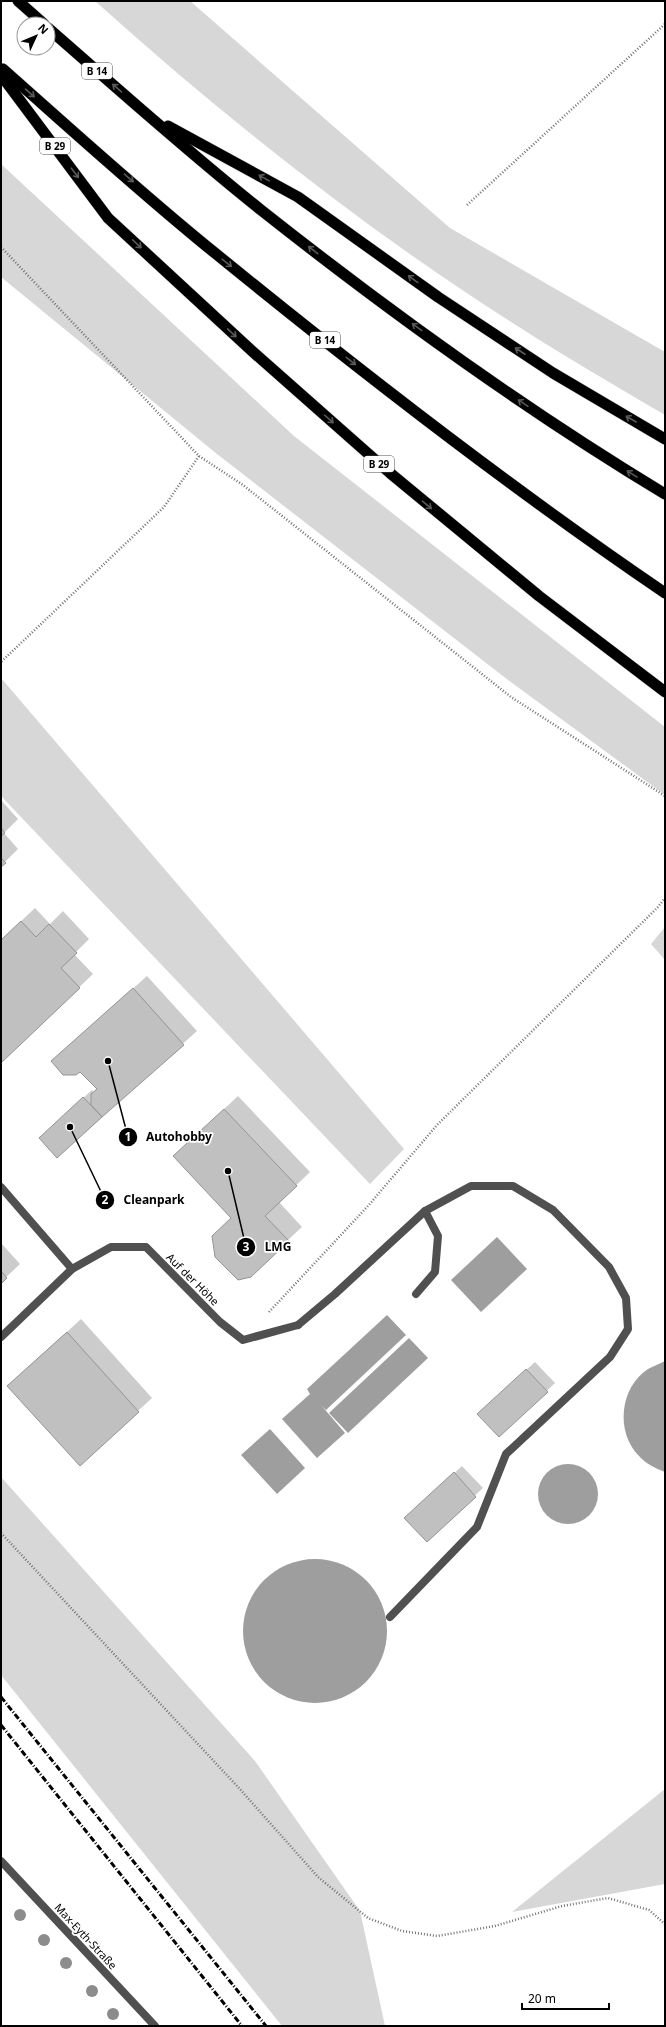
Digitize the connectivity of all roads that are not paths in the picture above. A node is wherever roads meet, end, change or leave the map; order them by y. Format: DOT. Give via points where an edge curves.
graph roads {
  1 [pos="18,1"];
  2 [pos="35,16"];
  3 [pos="56,35"];
  4 [pos="1,68"];
  5 [pos="1,75"];
  6 [pos="147,114"];
  7 [pos="665,439"];
  8 [pos="665,494"];
  9 [pos="665,593"];
  10 [pos="665,692"];
  11 [pos="1,1187"];
  12 [pos="425,1211"];
  13 [pos="72,1269"];
  14 [pos="416,1294"];
  15 [pos="1,1337"];
  16 [pos="390,1617"];
  17 [pos="1,1861"];
  18 [pos="155,2026"];
  1 -- 2 [label="highway"];
  6 -- 3 [label="highway, B 14, one-way"];
  4 -- 9 [label="highway, B 14, one-way" via="213,252 427,422 507,482"];
  5 -- 10 [label="highway, B 29, one-way" via="108,218 252,351 390,473 539,596"];
  7 -- 6 [label="highway, B 14, one-way" via="553,373 438,297 298,197"];
  8 -- 6 [label="highway, one-way" via="503,390 368,292 260,209"];
  11 -- 13 [label="street"];
  12 -- 13 [label="street, Auf der Höhe" via="298,1325 243,1340 220,1322 146,1248 110,1247"];
  12 -- 14 [label="street" via="438,1236 435,1272"];
  12 -- 16 [label="street" via="471,1186 513,1186 553,1210 608,1268 626,1298 628,1329 610,1357 506,1454 477,1527"];
  13 -- 15 [label="street, Auf der Höhe"];
  17 -- 18 [label="street, Max-Eyth-Straße"];
}
